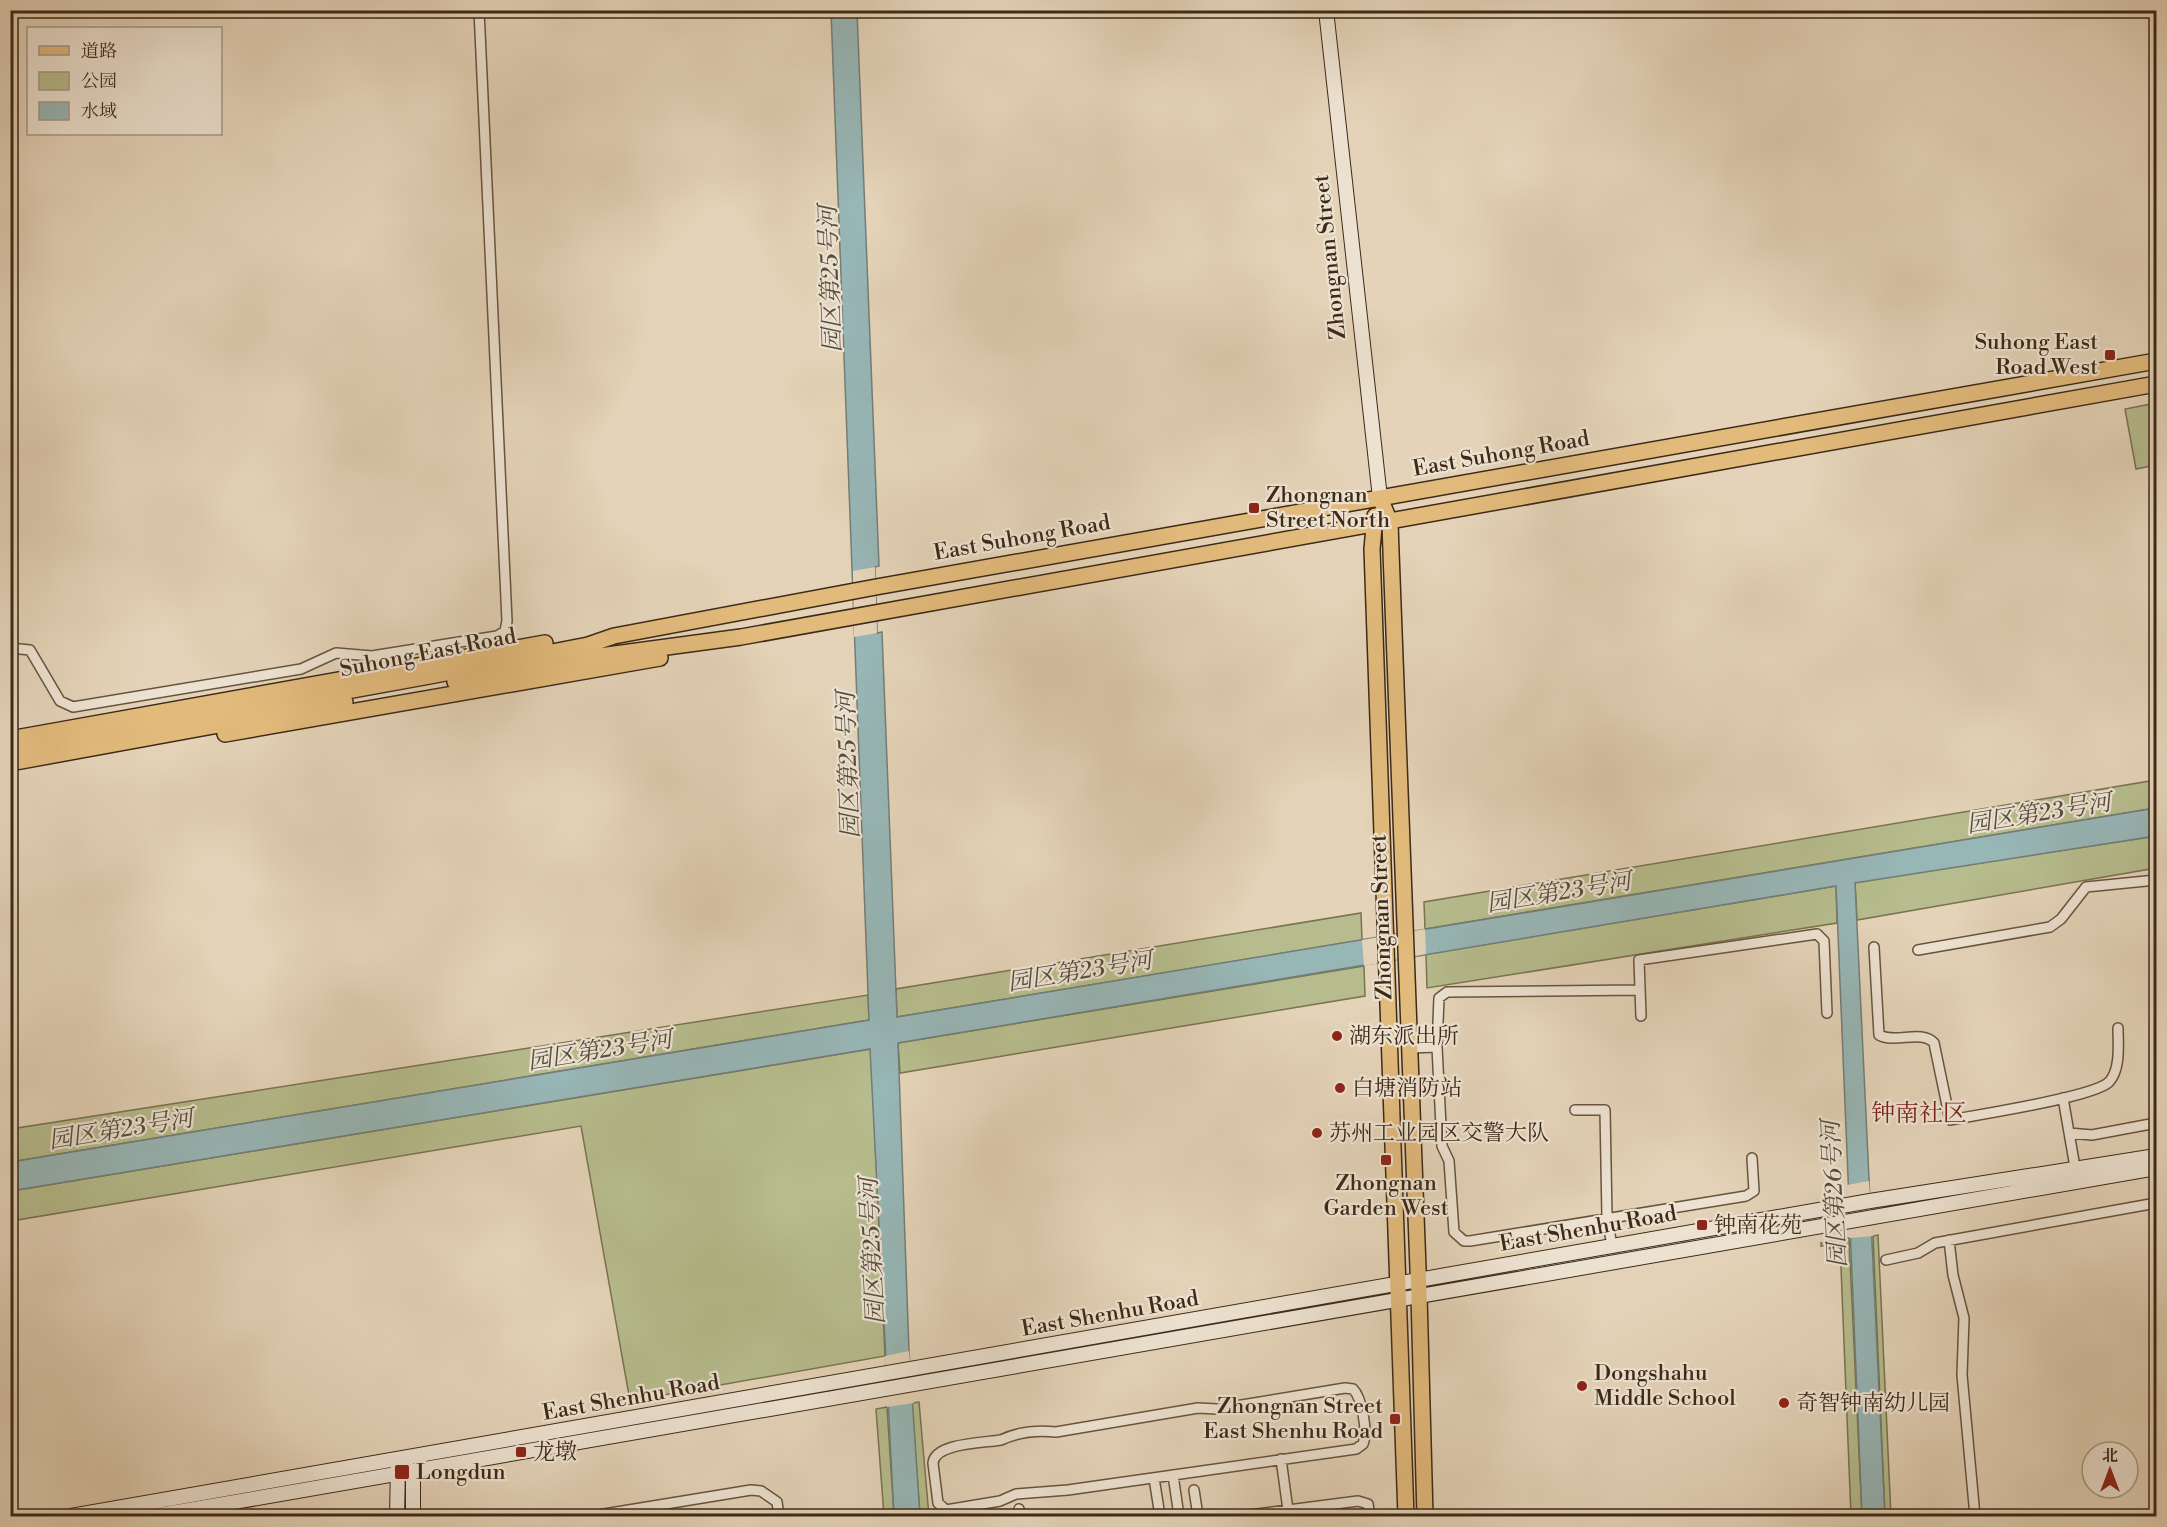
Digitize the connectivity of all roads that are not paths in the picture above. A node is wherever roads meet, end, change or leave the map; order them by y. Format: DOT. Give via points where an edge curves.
graph roads {
  1 [pos="479,10"];
  2 [pos="1326,10"];
  3 [pos="2157,361"];
  4 [pos="2157,384"];
  5 [pos="1380,498"];
  6 [pos="1390,522"];
  7 [pos="1372,525"];
  8 [pos="853,591"];
  9 [pos="853,616"];
  10 [pos="614,636"];
  11 [pos="741,638"];
  12 [pos="10,648"];
  13 [pos="194,724"];
  14 [pos="10,739"];
  15 [pos="10,752"];
  16 [pos="10,764"];
  17 [pos="10,772"];
  18 [pos="2157,880"];
  19 [pos="1874,947"];
  20 [pos="1918,950"];
  21 [pos="1639,990"];
  22 [pos="1827,1012"];
  23 [pos="1641,1016"];
  24 [pos="2118,1028"];
  25 [pos="1437,1047"];
  26 [pos="1409,1048"];
  27 [pos="2063,1098"];
  28 [pos="1575,1110"];
  29 [pos="2157,1123"];
  30 [pos="2069,1133"];
  31 [pos="2157,1156"];
  32 [pos="1752,1158"];
  33 [pos="2075,1167"];
  34 [pos="2157,1168"];
  35 [pos="2157,1203"];
  36 [pos="1607,1217"];
  37 [pos="1950,1240"];
  38 [pos="1612,1246"];
  39 [pos="1886,1260"];
  40 [pos="1418,1280"];
  41 [pos="1398,1284"];
  42 [pos="1419,1296"];
  43 [pos="1398,1300"];
  44 [pos="400,1459"];
  45 [pos="1281,1459"];
  46 [pos="413,1473"];
  47 [pos="1173,1475"];
  48 [pos="397,1476"];
  49 [pos="1154,1478"];
  50 [pos="1194,1490"];
  51 [pos="1288,1510"];
  52 [pos="70,1516"];
  53 [pos="154,1516"];
  54 [pos="398,1516"];
  55 [pos="413,1516"];
  56 [pos="592,1516"];
  57 [pos="779,1516"];
  58 [pos="1160,1516"];
  59 [pos="1179,1516"];
  60 [pos="1198,1516"];
  61 [pos="1242,1516"];
  62 [pos="1370,1516"];
  63 [pos="1406,1516"];
  64 [pos="1425,1516"];
  65 [pos="1975,1516"];
  1 -- 12 [label="street" via="505,631 497,636 372,656 336,653 301,669 73,707 60,701 30,650"];
  2 -- 5 [label="main road, Zhongnan Street"];
  3 -- 5 [label="main road, East Suhong Road"];
  4 -- 6 [label="main road, East Suhong Road"];
  5 -- 6 [label="main road, Zhongnan Street"];
  5 -- 7 [label="main road, Zhongnan Street"];
  5 -- 8 [label="main road, East Suhong Road"];
  6 -- 7 [label="main road, East Suhong Road"];
  6 -- 26 [label="main road, Zhongnan Street"];
  7 -- 9 [label="main road, East Suhong Road"];
  7 -- 41 [label="main road, Zhongnan Street"];
  8 -- 10 [label="main road, Suhong East Road"];
  9 -- 11 [label="main road, Suhong East Road"];
  10 -- 13 [label="main road, Suhong East Road" via="588,645"];
  10 -- 14 [label="main road" via="587,636"];
  11 -- 13 [label="main road, Suhong East Road" via="585,658"];
  11 -- 17 [label="main road" via="702,650"];
  13 -- 15 [label="main road, Suhong East Road"];
  13 -- 16 [label="main road, Suhong East Road"];
  18 -- 20 [label="street" via="2086,887 2050,927"];
  19 -- 27 [label="street" via="1879,1035 1927,1038 1934,1043 1950,1120"];
  21 -- 22 [label="street" via="1639,960 1817,934 1824,941"];
  21 -- 23 [label="street"];
  21 -- 25 [label="street" via="1448,993 1439,998"];
  24 -- 27 [label="street" via="2117,1062 2108,1082"];
  25 -- 26 [label="street"];
  25 -- 36 [label="street" via="1442,1146 1449,1161 1457,1237 1470,1241"];
  26 -- 40 [label="main road, Zhongnan Street"];
  27 -- 30 [label="street"];
  28 -- 36 [label="street" via="1605,1110"];
  29 -- 30 [label="street" via="2092,1135"];
  30 -- 33 [label="street"];
  31 -- 33 [label="main road, East Shenhu Road"];
  32 -- 36 [label="street" via="1755,1186 1751,1194"];
  33 -- 38 [label="main road, East Shenhu Road"];
  34 -- 42 [label="main road, East Shenhu Road"];
  35 -- 37 [label="street"];
  36 -- 38 [label="street"];
  37 -- 39 [label="street"];
  37 -- 65 [label="street" via="1953,1275 1964,1318 1962,1376"];
  38 -- 40 [label="main road, East Shenhu Road"];
  40 -- 41 [label="main road, East Shenhu Road"];
  40 -- 42 [label="main road, Zhongnan Street"];
  41 -- 43 [label="main road, Zhongnan Street"];
  41 -- 44 [label="main road, East Shenhu Road"];
  42 -- 43 [label="main road, East Shenhu Road"];
  42 -- 64 [label="main road, Zhongnan Street"];
  43 -- 46 [label="main road, East Shenhu Road"];
  43 -- 63 [label="main road, Zhongnan Street"];
  44 -- 46 [label="main road"];
  44 -- 48 [label="main road"];
  44 -- 52 [label="main road, East Shenhu Road"];
  45 -- 47 [label="street"];
  45 -- 49 [label="street" via="1360,1447 1365,1434 1356,1391 1345,1388 1056,1432 1042,1430 941,1449 933,1458 938,1503 946,1510 1000,1501 1016,1494"];
  45 -- 51 [label="street"];
  46 -- 48 [label="main road, East Shenhu Road"];
  46 -- 55 [label="main road"];
  47 -- 49 [label="street"];
  47 -- 59 [label="street"];
  48 -- 53 [label="main road, East Shenhu Road"];
  48 -- 54 [label="main road"];
  49 -- 58 [label="street"];
  50 -- 60 [label="street"];
  51 -- 61 [label="street"];
  51 -- 62 [label="street" via="1358,1501 1368,1504"];
  56 -- 57 [label="street" via="751,1490 761,1491 777,1502"];
}
